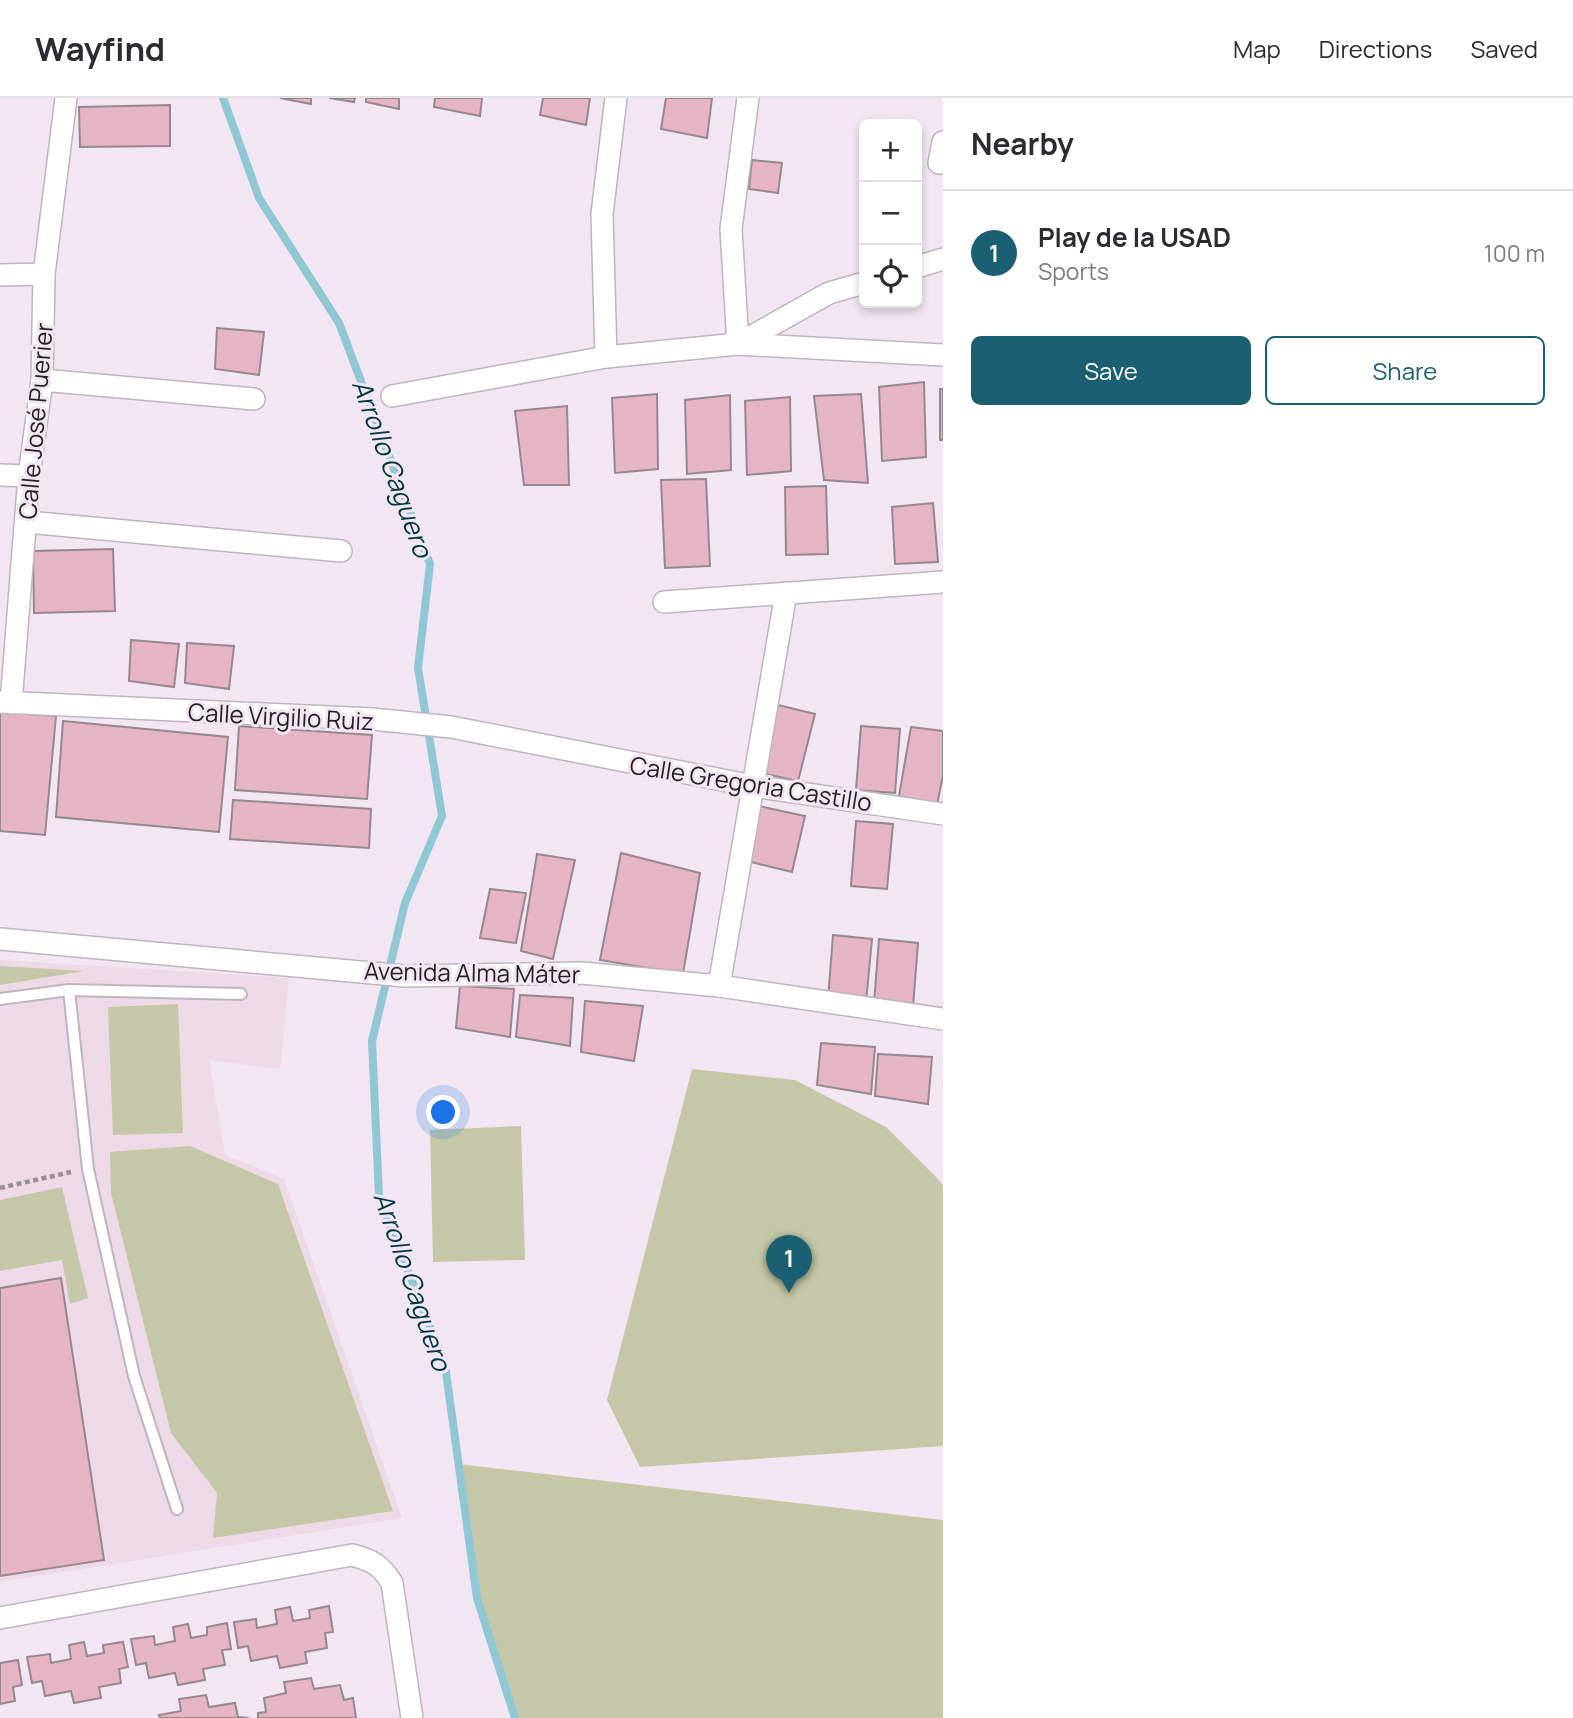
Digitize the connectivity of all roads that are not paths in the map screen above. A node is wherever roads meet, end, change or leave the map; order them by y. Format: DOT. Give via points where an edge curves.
graph roads {
  1 [pos="66,98"];
  2 [pos="616,98"];
  3 [pos="748,98"];
  4 [pos="943,142"];
  5 [pos="941,163"];
  6 [pos="943,259"];
  7 [pos="922,265"];
  8 [pos="44,274"];
  9 [pos="0,275"];
  10 [pos="859,284"];
  11 [pos="738,344"];
  12 [pos="943,355"];
  13 [pos="606,357"];
  14 [pos="43,380"];
  15 [pos="392,396"];
  16 [pos="254,399"];
  17 [pos="0,475"];
  18 [pos="29,476"];
  19 [pos="27,522"];
  20 [pos="341,551"];
  21 [pos="943,582"];
  22 [pos="786,593"];
  23 [pos="664,602"];
  24 [pos="5,703"];
  25 [pos="561,748"];
  26 [pos="753,786"];
  27 [pos="943,814"];
  28 [pos="0,939"];
  29 [pos="719,986"];
  30 [pos="69,990"];
  31 [pos="241,994"];
  32 [pos="0,999"];
  33 [pos="943,1019"];
  34 [pos="177,1509"];
  35 [pos="0,1618"];
  36 [pos="412,1718"];
  1 -- 8 [label="street, Calle José Puerier"];
  2 -- 13 [label="street" via="602,214"];
  3 -- 11 [label="street" via="731,229"];
  4 -- 5 [label="street"];
  6 -- 7 [label="street"];
  8 -- 9 [label="street"];
  8 -- 14 [label="street, Calle José Puerier"];
  10 -- 11 [label="street" via="829,293"];
  11 -- 12 [label="street"];
  11 -- 13 [label="street"];
  13 -- 15 [label="street"];
  14 -- 16 [label="street"];
  14 -- 18 [label="street, Calle José Puerier"];
  17 -- 18 [label="street"];
  18 -- 19 [label="street, Calle José Puerier"];
  19 -- 20 [label="street"];
  19 -- 24 [label="street, Calle José Puerier"];
  21 -- 22 [label="street"];
  22 -- 23 [label="street"];
  22 -- 26 [label="street"];
  24 -- 25 [label="street, Calle Virgilio Ruiz" via="402,722"];
  25 -- 26 [label="street, Calle Gregoria Castillo"];
  26 -- 27 [label="street, Calle Gregoria Castillo"];
  26 -- 29 [label="street"];
  28 -- 29 [label="street, Avenida Alma Máter" via="405,976 582,973"];
  29 -- 33 [label="street, Avenida Alma Máter"];
  30 -- 31 [label="lane"];
  30 -- 32 [label="lane"];
  30 -- 34 [label="lane" via="88,1169 134,1376"];
  35 -- 36 [label="street" via="352,1555 372,1560 392,1583"];
}
